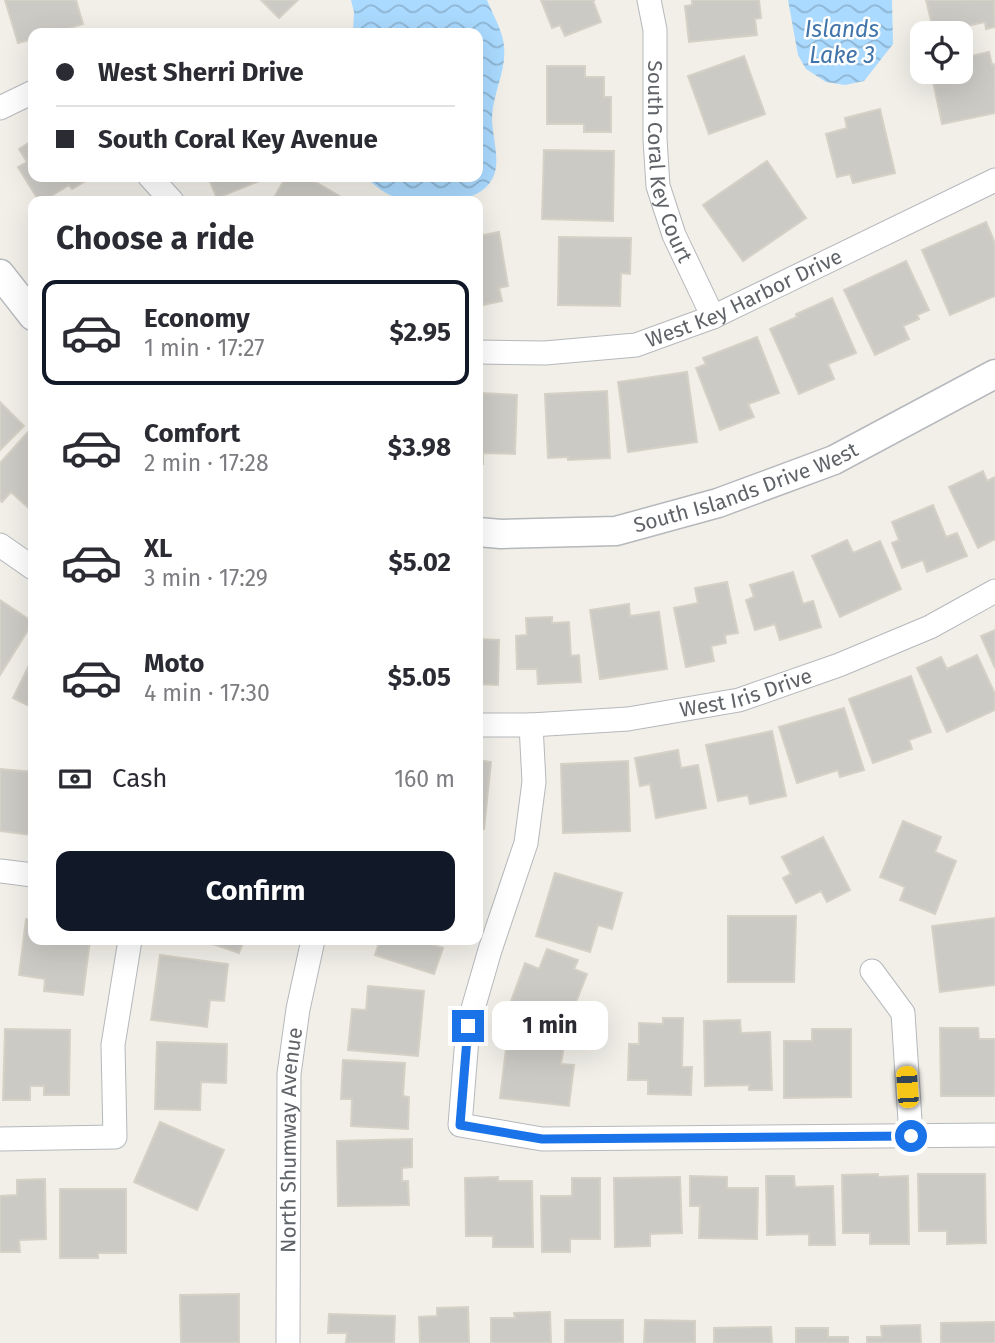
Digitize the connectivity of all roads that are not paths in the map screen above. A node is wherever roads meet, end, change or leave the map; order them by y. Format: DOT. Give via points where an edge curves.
graph roads {
  1 [pos="649,0"];
  2 [pos="28,94"];
  3 [pos="0,108"];
  4 [pos="995,180"];
  5 [pos="155,182"];
  6 [pos="167,196"];
  7 [pos="0,274"];
  8 [pos="28,310"];
  9 [pos="713,317"];
  10 [pos="483,352"];
  11 [pos="995,374"];
  12 [pos="483,532"];
  13 [pos="0,545"];
  14 [pos="28,565"];
  15 [pos="995,591"];
  16 [pos="483,725"];
  17 [pos="531,725"];
  18 [pos="0,871"];
  19 [pos="28,874"];
  20 [pos="129,945"];
  21 [pos="312,945"];
  22 [pos="873,971"];
  23 [pos="995,1135"];
  24 [pos="911,1136"];
  25 [pos="0,1139"];
  26 [pos="288,1343"];
  1 -- 9 [label="street, South Coral Key Court" via="655,30 658,186 674,235"];
  2 -- 3 [label="street"];
  4 -- 9 [label="street, West Key Harbor Drive"];
  5 -- 6 [label="street"];
  7 -- 8 [label="street"];
  9 -- 10 [label="street, West Key Harbor Drive" via="636,345 545,353"];
  11 -- 12 [label="street, South Islands Drive West" via="834,460 718,503 617,531"];
  13 -- 14 [label="street"];
  15 -- 17 [label="street, West Iris Drive" via="919,632 739,700 628,719"];
  16 -- 17 [label="street, West Iris Drive"];
  17 -- 24 [label="street" via="534,782 526,843 468,1026 460,1125 542,1139"];
  18 -- 19 [label="street"];
  20 -- 25 [label="street" via="113,1045 115,1138"];
  21 -- 26 [label="street, North Shumway Avenue" via="289,1074"];
  22 -- 24 [label="street" via="903,1013"];
  23 -- 24 [label="street"];
}
